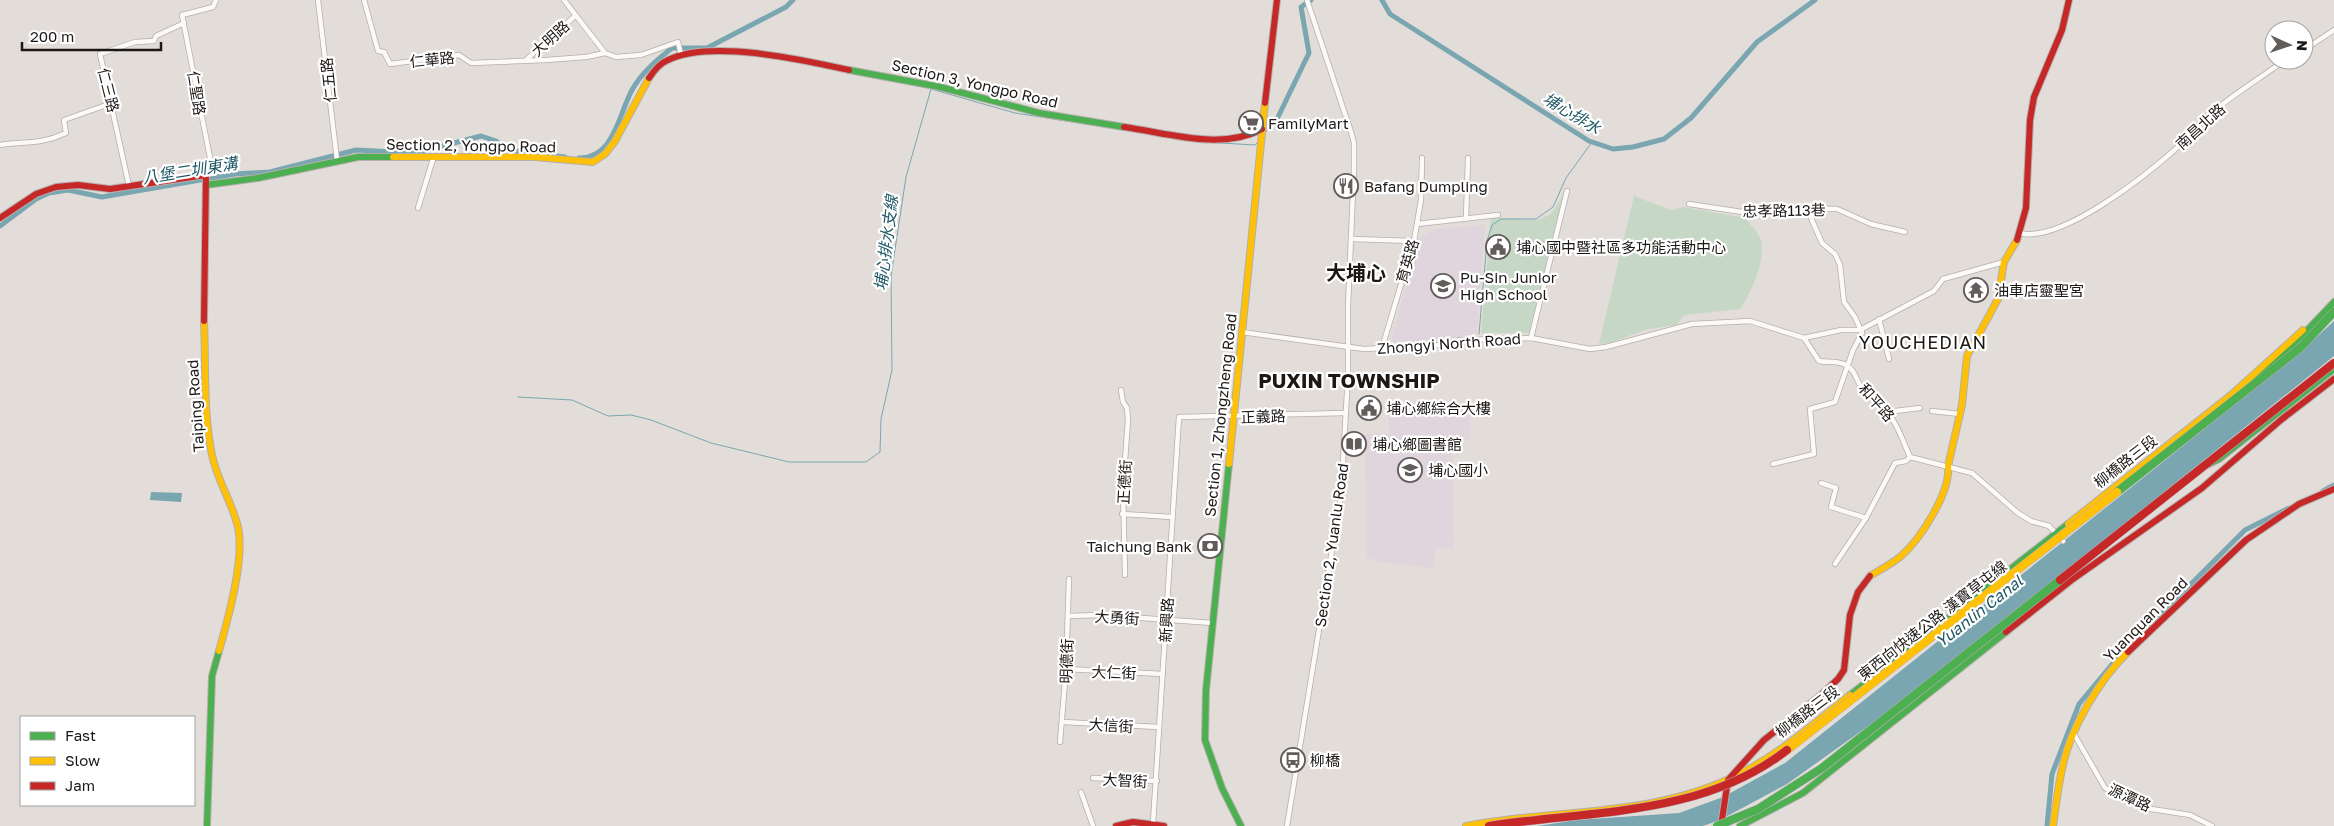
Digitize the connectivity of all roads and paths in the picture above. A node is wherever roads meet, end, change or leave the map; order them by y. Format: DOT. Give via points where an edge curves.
graph roads {
  1 [pos="216,0"];
  2 [pos="318,0"];
  3 [pos="364,0"];
  4 [pos="564,0"];
  5 [pos="1277,0"];
  6 [pos="1307,0"];
  7 [pos="2069,0"];
  8 [pos="575,16"];
  9 [pos="184,23"];
  10 [pos="2334,30"];
  11 [pos="2314,43"];
  12 [pos="604,53"];
  13 [pos="681,55"];
  14 [pos="526,60"];
  15 [pos="2271,70"];
  16 [pos="112,103"];
  17 [pos="1262,129"];
  18 [pos="0,145"];
  19 [pos="1422,158"];
  20 [pos="1468,158"];
  21 [pos="433,159"];
  22 [pos="337,160"];
  23 [pos="206,175"];
  24 [pos="129,186"];
  25 [pos="206,186"];
  26 [pos="1567,191"];
  27 [pos="1688,204"];
  28 [pos="418,208"];
  29 [pos="1811,210"];
  30 [pos="1498,215"];
  31 [pos="0,218"];
  32 [pos="1466,218"];
  33 [pos="1417,224"];
  34 [pos="1905,232"];
  35 [pos="2019,233"];
  36 [pos="1351,240"];
  37 [pos="1414,240"];
  38 [pos="2004,262"];
  39 [pos="2334,296"];
  40 [pos="2334,302"];
  41 [pos="2334,312"];
  42 [pos="1879,319"];
  43 [pos="1860,330"];
  44 [pos="1242,332"];
  45 [pos="1531,338"];
  46 [pos="1804,338"];
  47 [pos="1347,346"];
  48 [pos="1382,348"];
  49 [pos="1889,359"];
  50 [pos="2334,363"];
  51 [pos="1847,366"];
  52 [pos="2334,369"];
  53 [pos="2334,379"];
  54 [pos="1121,390"];
  55 [pos="2233,400"];
  56 [pos="1920,408"];
  57 [pos="1887,412"];
  58 [pos="1932,412"];
  59 [pos="1346,413"];
  60 [pos="1960,414"];
  61 [pos="1179,416"];
  62 [pos="1234,416"];
  63 [pos="1910,457"];
  64 [pos="1773,464"];
  65 [pos="1948,466"];
  66 [pos="2203,466"];
  67 [pos="1821,483"];
  68 [pos="2334,489"];
  69 [pos="1122,514"];
  70 [pos="1172,517"];
  71 [pos="1866,518"];
  72 [pos="2056,533"];
  73 [pos="2063,541"];
  74 [pos="1834,564"];
  75 [pos="1125,575"];
  76 [pos="1069,579"];
  77 [pos="1068,616"];
  78 [pos="1166,619"];
  79 [pos="1213,623"];
  80 [pos="1066,670"];
  81 [pos="1162,674"];
  82 [pos="1063,722"];
  83 [pos="1159,727"];
  84 [pos="2074,734"];
  85 [pos="1060,742"];
  86 [pos="1093,778"];
  87 [pos="1157,781"];
  88 [pos="1727,784"];
  89 [pos="1081,792"];
  90 [pos="1154,823"];
  91 [pos="1720,824"];
  92 [pos="206,826"];
  93 [pos="1093,826"];
  94 [pos="1116,826"];
  95 [pos="1164,826"];
  96 [pos="1242,826"];
  97 [pos="1287,826"];
  98 [pos="1466,826"];
  99 [pos="1489,826"];
  100 [pos="1740,826"];
  101 [pos="2053,826"];
  102 [pos="2212,826"];
  1 -- 9 [label="street" via="213,7 182,15"];
  2 -- 22 [label="street, 仁五路"];
  3 -- 14 [label="street, 仁華路" via="378,51 384,52 390,64 459,55 471,62"];
  4 -- 8 [label="street"];
  5 -- 17 [label="main road, Section 1, Zhongzheng Road"];
  6 -- 36 [label="street, Section 2, Yuanlu Road" via="1354,143"];
  7 -- 35 [label="main road" via="2062,30 2034,97 2026,208"];
  8 -- 12 [label="street"];
  8 -- 14 [label="street, 大明路"];
  9 -- 16 [label="street, 仁三路" via="156,36 154,41 135,42 100,54"];
  9 -- 23 [label="street, 仁聖路" via="213,174"];
  10 -- 11 [label="street"];
  12 -- 13 [label="street, 仁華路" via="616,57 641,54 678,42"];
  12 -- 14 [label="street, 仁華路"];
  13 -- 17 [label="main road, Section 3, Yongpo Road" via="738,53 803,60 927,84 1039,113 1197,136 1245,137"];
  13 -- 21 [label="main road, Section 2, Yongpo Road" via="658,67 650,76 610,151 602,159 593,162 534,158"];
  15 -- 35 [label="street, 南昌北路" via="2202,121 2179,146 2085,215 2057,230 2028,236"];
  16 -- 18 [label="street" via="64,120 66,133 52,139 23,145"];
  16 -- 24 [label="street, 仁三路"];
  17 -- 44 [label="main road, Section 1, Zhongzheng Road"];
  19 -- 33 [label="street"];
  20 -- 32 [label="street"];
  21 -- 22 [label="main road, Section 2, Yongpo Road" via="358,157"];
  21 -- 28 [label="street"];
  22 -- 25 [label="main road, Section 2, Yongpo Road"];
  23 -- 24 [label="main road"];
  23 -- 25 [label="main road, Taiping Road"];
  24 -- 31 [label="main road" via="110,189 79,185 50,188"];
  25 -- 92 [label="main road, Taiping Road" via="204,308 208,423 212,456 238,528 238,566 229,616 212,676"];
  26 -- 45 [label="street"];
  27 -- 29 [label="street, 忠孝路113巷" via="1742,212 1789,208"];
  29 -- 34 [label="street, 忠孝路113巷" via="1837,209 1871,224"];
  29 -- 43 [label="street" via="1811,218 1822,243 1835,254 1840,265 1844,302"];
  30 -- 32 [label="street, 育英路"];
  32 -- 33 [label="street, 育英路"];
  33 -- 37 [label="street, 育英路"];
  35 -- 38 [label="main road"];
  36 -- 37 [label="street"];
  36 -- 47 [label="street, Section 2, Yuanlu Road"];
  37 -- 48 [label="street, 育英路"];
  38 -- 42 [label="street, Zhongyi North Road" via="1943,279 1934,291"];
  38 -- 60 [label="main road" via="1998,299 1967,356"];
  39 -- 72 [label="main road, 柳橋路三段" via="2308,325 2231,395"];
  40 -- 55 [label="main road"];
  41 -- 55 [label="main road, 東西向快速公路 漢寶草屯線, bridge" via="2300,348"];
  42 -- 43 [label="street, Zhongyi North Road"];
  42 -- 49 [label="street"];
  43 -- 46 [label="street, Zhongyi North Road" via="1841,330"];
  43 -- 51 [label="street" via="1862,333"];
  44 -- 47 [label="street, Zhongyi North Road"];
  44 -- 62 [label="main road, Section 1, Zhongzheng Road"];
  45 -- 46 [label="street, Zhongyi North Road" via="1590,349 1692,324 1750,321"];
  45 -- 48 [label="street, Zhongyi North Road" via="1462,340 1438,345"];
  46 -- 51 [label="street" via="1819,361 1835,361"];
  47 -- 48 [label="street, Zhongyi North Road"];
  47 -- 59 [label="street, Section 2, Yuanlu Road"];
  50 -- 66 [label="main road, bridge"];
  51 -- 57 [label="street, 和平路" via="1861,388"];
  51 -- 64 [label="street" via="1835,402 1810,409 1814,454"];
  52 -- 66 [label="main road, bridge" via="2219,459"];
  53 -- 100 [label="main road" via="2202,488 2073,579 1803,793"];
  54 -- 69 [label="street, 正德街" via="1128,420"];
  55 -- 99 [label="main road, 東西向快速公路 漢寶草屯線, bridge" via="1800,741 1742,778 1704,794 1658,806"];
  56 -- 57 [label="street"];
  57 -- 63 [label="street, 和平路" via="1895,422"];
  58 -- 60 [label="street"];
  59 -- 62 [label="street, 正義路"];
  59 -- 97 [label="street, Section 2, Yuanlu Road" via="1341,494"];
  60 -- 65 [label="main road"];
  61 -- 62 [label="street, 正義路"];
  61 -- 70 [label="street, 新興路"];
  62 -- 79 [label="main road, Section 1, Zhongzheng Road"];
  63 -- 65 [label="street"];
  63 -- 71 [label="street" via="1895,463"];
  65 -- 72 [label="street" via="1972,473 2018,513 2049,526"];
  65 -- 88 [label="main road" via="1949,476 1937,505 1918,537 1900,557 1869,577 1858,592 1850,615 1844,670 1838,679 1764,740"];
  66 -- 91 [label="main road, bridge" via="1822,768 1758,809"];
  67 -- 71 [label="street" via="1836,488 1831,508"];
  68 -- 84 [label="main road, Yuanquan Road" via="2299,504 2246,540 2120,660 2096,692"];
  69 -- 70 [label="street"];
  69 -- 75 [label="street, 正德街"];
  70 -- 78 [label="street, 新興路"];
  71 -- 74 [label="street"];
  72 -- 73 [label="street"];
  72 -- 88 [label="main road, 柳橋路三段" via="1796,738"];
  76 -- 77 [label="street, 明德街"];
  77 -- 78 [label="street, 大勇街"];
  77 -- 80 [label="street, 明德街"];
  78 -- 79 [label="street, 大勇街"];
  78 -- 81 [label="street, 新興路"];
  79 -- 96 [label="main road, Section 1, Zhongzheng Road" via="1205,740 1219,781"];
  80 -- 81 [label="street, 大仁街"];
  80 -- 82 [label="street, 明德街"];
  81 -- 83 [label="street, 新興路"];
  82 -- 83 [label="street, 大信街"];
  82 -- 85 [label="street, 明德街"];
  83 -- 87 [label="street, 新興路"];
  84 -- 101 [label="main road, Yuanquan Road" via="2063,763"];
  84 -- 102 [label="street, 源潭路" via="2105,788 2145,808 2190,815"];
  86 -- 87 [label="street, 大智街"];
  87 -- 90 [label="street, 新興路"];
  88 -- 91 [label="main road"];
  88 -- 98 [label="main road, 柳橋路三段" via="1638,804 1504,818"];
  89 -- 93 [label="street"];
  90 -- 94 [label="main road" via="1133,822"];
  90 -- 95 [label="main road"];
}
